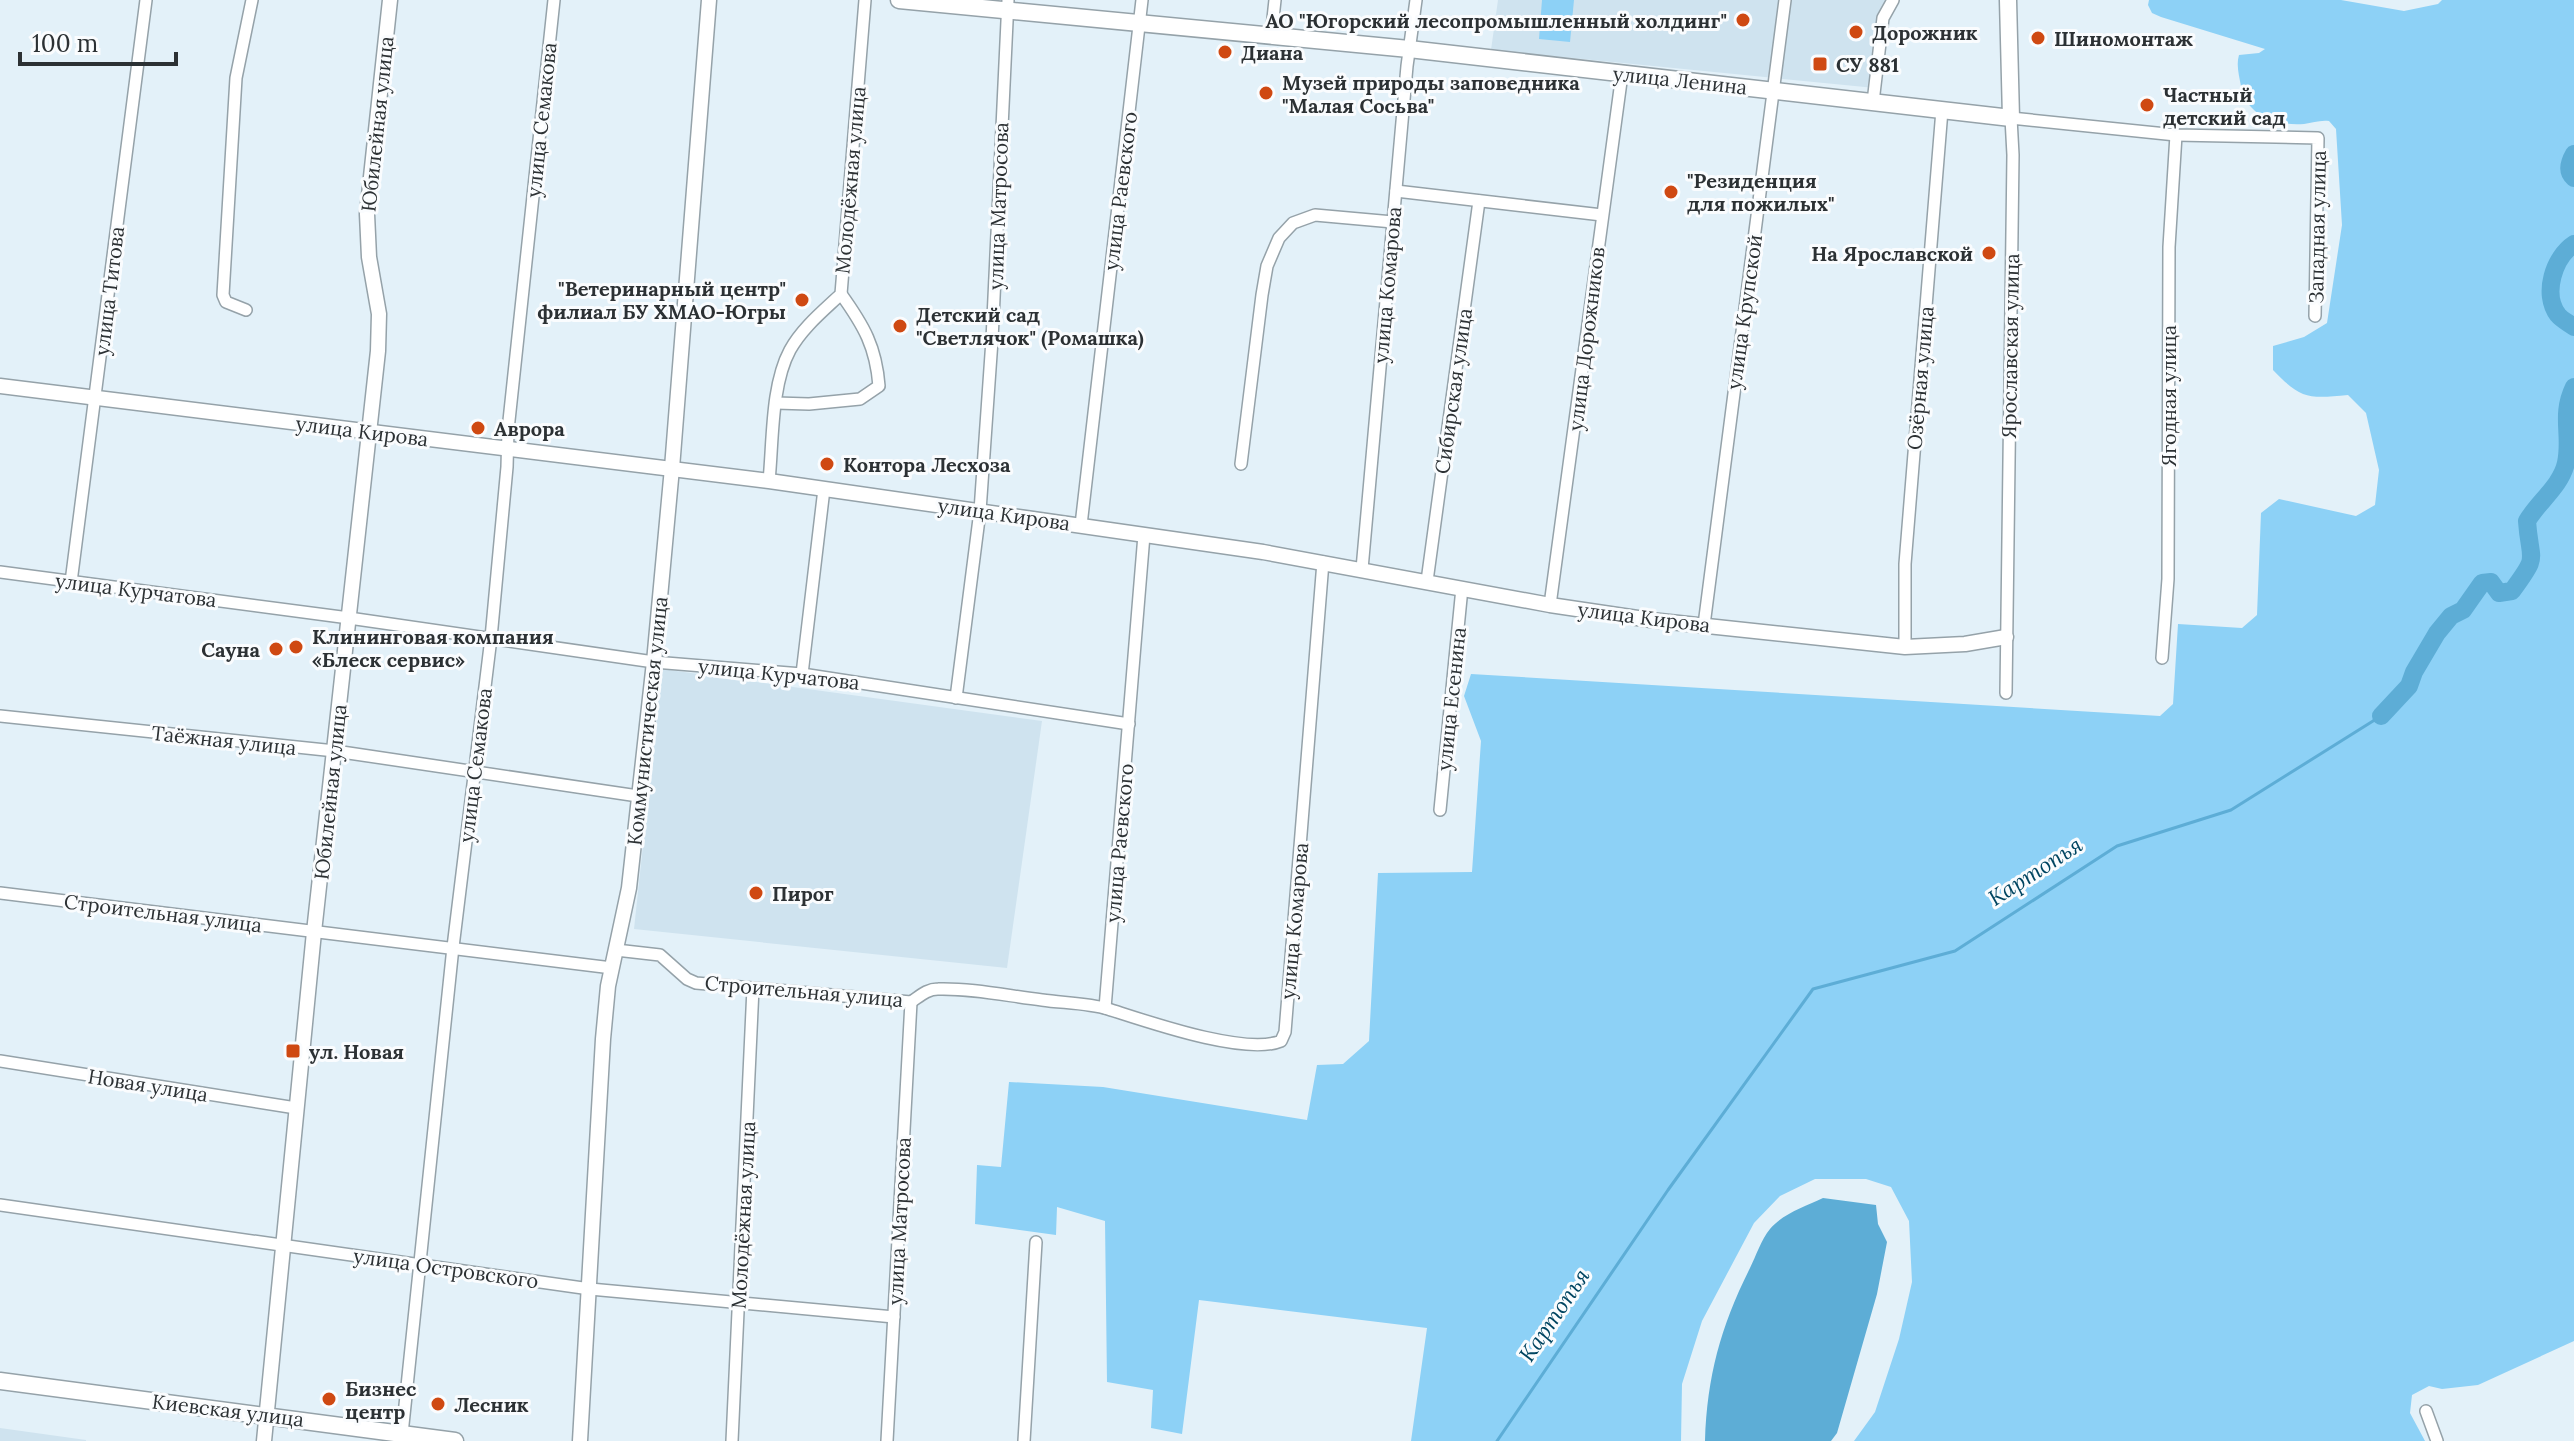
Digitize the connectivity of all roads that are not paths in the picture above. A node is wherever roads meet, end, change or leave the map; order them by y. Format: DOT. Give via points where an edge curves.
graph roads {
  1 [pos="146,0"];
  2 [pos="252,0"];
  3 [pos="390,0"];
  4 [pos="554,0"];
  5 [pos="709,0"];
  6 [pos="865,0"];
  7 [pos="899,0"];
  8 [pos="1142,0"];
  9 [pos="1275,0"];
  10 [pos="1416,0"];
  11 [pos="1785,0"];
  12 [pos="1893,0"];
  13 [pos="2008,0"];
  14 [pos="1007,6"];
  15 [pos="1139,25"];
  16 [pos="1271,37"];
  17 [pos="1409,49"];
  18 [pos="1622,74"];
  19 [pos="1773,90"];
  20 [pos="1873,102"];
  21 [pos="1942,110"];
  22 [pos="2011,118"];
  23 [pos="2176,135"];
  24 [pos="2318,138"];
  25 [pos="1396,191"];
  26 [pos="1479,201"];
  27 [pos="1602,215"];
  28 [pos="1393,222"];
  29 [pos="841,294"];
  30 [pos="246,310"];
  31 [pos="2315,316"];
  32 [pos="0,386"];
  33 [pos="96,399"];
  34 [pos="776,403"];
  35 [pos="369,433"];
  36 [pos="507,448"];
  37 [pos="1241,464"];
  38 [pos="672,468"];
  39 [pos="769,481"];
  40 [pos="824,489"];
  41 [pos="980,511"];
  42 [pos="1081,525"];
  43 [pos="1144,535"];
  44 [pos="1323,562"];
  45 [pos="1362,569"];
  46 [pos="0,572"];
  47 [pos="1427,581"];
  48 [pos="71,582"];
  49 [pos="1462,588"];
  50 [pos="1550,605"];
  51 [pos="349,618"];
  52 [pos="1704,625"];
  53 [pos="2006,637"];
  54 [pos="491,638"];
  55 [pos="1905,647"];
  56 [pos="2162,658"];
  57 [pos="654,662"];
  58 [pos="802,674"];
  59 [pos="2006,693"];
  60 [pos="956,698"];
  61 [pos="0,716"];
  62 [pos="1129,724"];
  63 [pos="335,751"];
  64 [pos="475,773"];
  65 [pos="638,796"];
  66 [pos="1440,810"];
  67 [pos="0,893"];
  68 [pos="314,932"];
  69 [pos="453,947"];
  70 [pos="616,950"];
  71 [pos="612,968"];
  72 [pos="753,988"];
  73 [pos="911,1002"];
  74 [pos="1105,1008"];
  75 [pos="1281,1041"];
  76 [pos="0,1061"];
  77 [pos="296,1108"];
  78 [pos="0,1205"];
  79 [pos="1036,1242"];
  80 [pos="283,1244"];
  81 [pos="420,1265"];
  82 [pos="590,1289"];
  83 [pos="739,1304"];
  84 [pos="894,1317"];
  85 [pos="0,1381"];
  86 [pos="2426,1411"];
  87 [pos="266,1415"];
  88 [pos="402,1434"];
  89 [pos="264,1441"];
  90 [pos="455,1441"];
  91 [pos="580,1441"];
  92 [pos="732,1441"];
  93 [pos="887,1441"];
  94 [pos="1024,1441"];
  95 [pos="2437,1441"];
  1 -- 33 [label="street, улица Титова"];
  2 -- 30 [label="street" via="236,78 223,295 226,302"];
  3 -- 35 [label="street, Юбилейная улица" via="367,214 380,325"];
  4 -- 36 [label="street, улица Семакова"];
  5 -- 38 [label="street, Коммунистическая улица"];
  6 -- 29 [label="street, Молодёжная улица"];
  7 -- 14 [label="main road, улица Ленина"];
  8 -- 15 [label="street, улица Раевского"];
  9 -- 16 [label="street"];
  10 -- 17 [label="street, улица Комарова"];
  11 -- 19 [label="street, улица Крупской"];
  12 -- 20 [label="street" via="1883,18"];
  13 -- 22 [label="main road, Ярославская улица"];
  14 -- 15 [label="main road, улица Ленина"];
  14 -- 41 [label="street, улица Матросова"];
  15 -- 16 [label="main road, улица Ленина"];
  15 -- 42 [label="street, улица Раевского"];
  16 -- 17 [label="main road, улица Ленина"];
  17 -- 18 [label="main road, улица Ленина"];
  17 -- 25 [label="street, улица Комарова"];
  18 -- 19 [label="main road, улица Ленина"];
  18 -- 27 [label="street, улица Дорожников"];
  19 -- 20 [label="main road, улица Ленина"];
  19 -- 52 [label="street, улица Крупской"];
  20 -- 21 [label="main road, улица Ленина"];
  21 -- 22 [label="main road, улица Ленина"];
  21 -- 55 [label="street, Озёрная улица" via="1905,564"];
  22 -- 23 [label="street, улица Ленина"];
  22 -- 53 [label="street, Ярославская улица"];
  23 -- 24 [label="street, улица Ленина"];
  23 -- 56 [label="street, Ягодная улица"];
  24 -- 31 [label="street, Западная улица"];
  25 -- 26 [label="street"];
  25 -- 28 [label="street, улица Комарова"];
  26 -- 27 [label="street"];
  26 -- 47 [label="street, Сибирская улица"];
  27 -- 50 [label="street, улица Дорожников"];
  28 -- 37 [label="street" via="1315,215 1293,223 1279,238 1262,295"];
  28 -- 45 [label="street, улица Комарова"];
  29 -- 34 [label="street, Молодёжная улица" via="790,349"];
  29 -- 34 [label="street" via="864,326 877,359 879,386 860,399"];
  32 -- 33 [label="street, улица Кирова"];
  33 -- 35 [label="street, улица Кирова"];
  33 -- 48 [label="street, улица Титова"];
  34 -- 39 [label="street, Молодёжная улица"];
  35 -- 36 [label="street, улица Кирова"];
  35 -- 51 [label="street, Юбилейная улица"];
  36 -- 38 [label="street, улица Кирова"];
  36 -- 54 [label="street, улица Семакова"];
  38 -- 39 [label="street, улица Кирова"];
  38 -- 57 [label="street, Коммунистическая улица"];
  39 -- 40 [label="street, улица Кирова"];
  40 -- 41 [label="street, улица Кирова"];
  40 -- 58 [label="street"];
  41 -- 42 [label="street, улица Кирова"];
  41 -- 60 [label="street, улица Матросова"];
  42 -- 43 [label="street, улица Кирова"];
  43 -- 44 [label="street, улица Кирова"];
  43 -- 62 [label="street, улица Раевского"];
  44 -- 45 [label="street, улица Кирова"];
  44 -- 75 [label="street, улица Комарова"];
  45 -- 47 [label="street, улица Кирова"];
  46 -- 48 [label="street, улица Курчатова"];
  47 -- 49 [label="street, улица Кирова"];
  48 -- 51 [label="street, улица Курчатова"];
  49 -- 50 [label="street, улица Кирова"];
  49 -- 66 [label="street, улица Есенина"];
  50 -- 52 [label="street, улица Кирова"];
  51 -- 54 [label="street, улица Курчатова"];
  51 -- 63 [label="street, Юбилейная улица"];
  52 -- 55 [label="street, улица Кирова"];
  53 -- 55 [label="street, улица Кирова"];
  53 -- 59 [label="street, Ярославская улица"];
  54 -- 57 [label="street, улица Курчатова"];
  54 -- 64 [label="street, улица Семакова"];
  57 -- 58 [label="street, улица Курчатова"];
  57 -- 65 [label="street, Коммунистическая улица"];
  58 -- 60 [label="street, улица Курчатова"];
  60 -- 62 [label="street, улица Курчатова"];
  61 -- 63 [label="street, Таёжная улица"];
  62 -- 74 [label="street, улица Раевского"];
  63 -- 64 [label="street, Таёжная улица"];
  63 -- 68 [label="street, Юбилейная улица"];
  64 -- 65 [label="street, Таёжная улица"];
  64 -- 69 [label="street, улица Семакова"];
  65 -- 70 [label="street, Коммунистическая улица" via="629,888"];
  67 -- 68 [label="street, Строительная улица"];
  68 -- 69 [label="street, Строительная улица"];
  68 -- 77 [label="street, Юбилейная улица"];
  69 -- 71 [label="street, Строительная улица"];
  69 -- 81 [label="street, улица Семакова"];
  70 -- 71 [label="street, Коммунистическая улица"];
  70 -- 72 [label="street, Строительная улица" via="660,955 692,982"];
  71 -- 82 [label="street, Коммунистическая улица" via="603,1039"];
  72 -- 73 [label="street, Строительная улица"];
  72 -- 83 [label="street, Молодёжная улица"];
  73 -- 74 [label="street, Строительная улица" via="937,989"];
  73 -- 84 [label="street, улица Матросова"];
  74 -- 75 [label="street, Строительная улица" via="1195,1035 1263,1044"];
  76 -- 77 [label="street, Новая улица"];
  77 -- 80 [label="street, Юбилейная улица"];
  78 -- 80 [label="street, улица Островского"];
  79 -- 94 [label="street"];
  80 -- 81 [label="street, улица Островского"];
  80 -- 87 [label="street, Юбилейная улица"];
  81 -- 82 [label="street, улица Островского"];
  81 -- 88 [label="street, улица Семакова"];
  82 -- 83 [label="street, улица Островского"];
  82 -- 91 [label="street, Коммунистическая улица"];
  83 -- 84 [label="street, улица Островского"];
  83 -- 92 [label="street, Молодёжная улица"];
  84 -- 93 [label="street, улица Матросова"];
  85 -- 87 [label="main road, Киевская улица"];
  86 -- 95 [label="street"];
  87 -- 88 [label="main road, Киевская улица"];
  87 -- 89 [label="street, Юбилейная улица"];
  88 -- 90 [label="main road, Киевская улица"];
}
